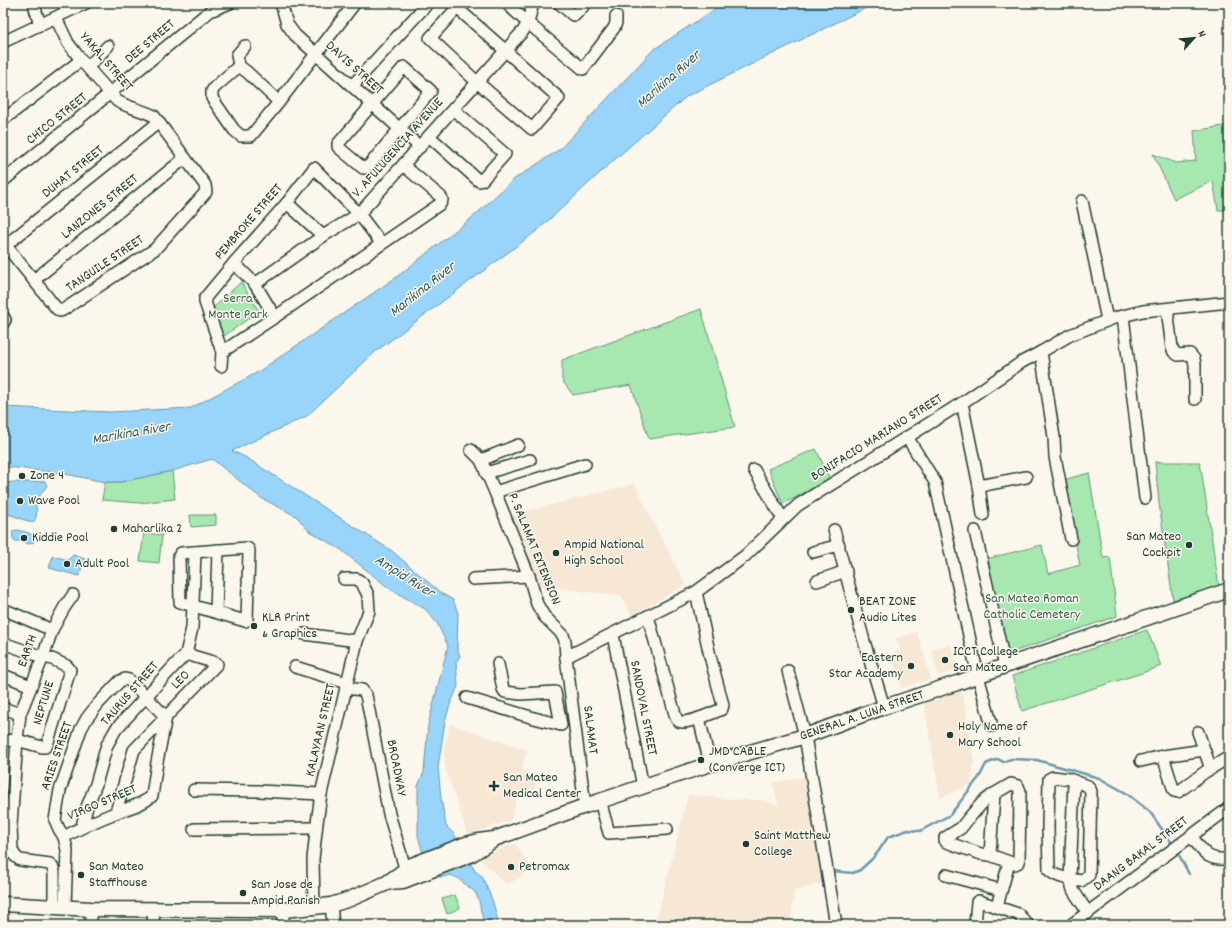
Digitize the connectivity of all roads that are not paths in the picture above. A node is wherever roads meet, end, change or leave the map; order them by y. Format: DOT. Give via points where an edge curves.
graph roads {
  1 [pos="35,3"];
  2 [pos="86,3"];
  3 [pos="230,3"];
  4 [pos="281,3"];
  5 [pos="428,3"];
  6 [pos="506,3"];
  7 [pos="533,3"];
  8 [pos="559,3"];
  9 [pos="586,3"];
  10 [pos="350,6"];
  11 [pos="616,16"];
  12 [pos="56,18"];
  13 [pos="528,23"];
  14 [pos="40,25"];
  15 [pos="3,42"];
  16 [pos="108,46"];
  17 [pos="245,46"];
  18 [pos="505,51"];
  19 [pos="316,54"];
  20 [pos="84,63"];
  21 [pos="239,66"];
  22 [pos="477,82"];
  23 [pos="352,86"];
  24 [pos="110,94"];
  25 [pos="279,102"];
  26 [pos="372,104"];
  27 [pos="453,109"];
  28 [pos="3,120"];
  29 [pos="159,122"];
  30 [pos="400,129"];
  31 [pos="429,136"];
  32 [pos="420,147"];
  33 [pos="185,158"];
  34 [pos="403,165"];
  35 [pos="3,182"];
  36 [pos="205,185"];
  37 [pos="1082,201"];
  38 [pos="287,203"];
  39 [pos="359,214"];
  40 [pos="323,236"];
  41 [pos="381,243"];
  42 [pos="5,244"];
  43 [pos="234,263"];
  44 [pos="34,280"];
  45 [pos="255,284"];
  46 [pos="1229,302"];
  47 [pos="1167,309"];
  48 [pos="1123,316"];
  49 [pos="275,317"];
  50 [pos="1107,320"];
  51 [pos="222,352"];
  52 [pos="1042,352"];
  53 [pos="221,366"];
  54 [pos="1195,399"];
  55 [pos="962,403"];
  56 [pos="908,437"];
  57 [pos="518,445"];
  58 [pos="471,450"];
  59 [pos="481,460"];
  60 [pos="530,460"];
  61 [pos="585,464"];
  62 [pos="754,470"];
  63 [pos="486,472"];
  64 [pos="1026,477"];
  65 [pos="979,486"];
  66 [pos="495,492"];
  67 [pos="1145,498"];
  68 [pos="983,515"];
  69 [pos="783,519"];
  70 [pos="834,530"];
  71 [pos="975,531"];
  72 [pos="1071,539"];
  73 [pos="839,545"];
  74 [pos="218,550"];
  75 [pos="195,552"];
  76 [pos="813,552"];
  77 [pos="846,571"];
  78 [pos="529,576"];
  79 [pos="344,578"];
  80 [pos="473,579"];
  81 [pos="817,581"];
  82 [pos="1229,590"];
  83 [pos="696,592"];
  84 [pos="73,596"];
  85 [pos="194,606"];
  86 [pos="3,609"];
  87 [pos="216,612"];
  88 [pos="648,616"];
  89 [pos="52,630"];
  90 [pos="304,634"];
  91 [pos="613,634"];
  92 [pos="357,641"];
  93 [pos="3,643"];
  94 [pos="186,654"];
  95 [pos="43,657"];
  96 [pos="566,657"];
  97 [pos="498,664"];
  98 [pos="1005,666"];
  99 [pos="295,667"];
  100 [pos="788,671"];
  101 [pos="3,675"];
  102 [pos="978,676"];
  103 [pos="347,685"];
  104 [pos="31,686"];
  105 [pos="146,697"];
  106 [pos="467,698"];
  107 [pos="884,707"];
  108 [pos="3,708"];
  109 [pos="20,714"];
  110 [pos="166,717"];
  111 [pos="698,718"];
  112 [pos="574,724"];
  113 [pos="561,725"];
  114 [pos="992,726"];
  115 [pos="1198,732"];
  116 [pos="805,736"];
  117 [pos="16,740"];
  118 [pos="3,741"];
  119 [pos="1204,750"];
  120 [pos="1163,756"];
  121 [pos="1229,758"];
  122 [pos="1141,761"];
  123 [pos="710,764"];
  124 [pos="1211,769"];
  125 [pos="1074,781"];
  126 [pos="643,787"];
  127 [pos="194,790"];
  128 [pos="322,794"];
  129 [pos="994,794"];
  130 [pos="600,801"];
  131 [pos="585,806"];
  132 [pos="1229,808"];
  133 [pos="116,812"];
  134 [pos="7,825"];
  135 [pos="82,826"];
  136 [pos="316,828"];
  137 [pos="194,829"];
  138 [pos="667,829"];
  139 [pos="1191,836"];
  140 [pos="64,837"];
  141 [pos="990,855"];
  142 [pos="1229,859"];
  143 [pos="1009,863"];
  144 [pos="411,869"];
  145 [pos="946,875"];
  146 [pos="1070,879"];
  147 [pos="1001,890"];
  148 [pos="3,904"];
  149 [pos="331,905"];
  150 [pos="997,906"];
  151 [pos="60,907"];
  152 [pos="314,907"];
  153 [pos="91,909"];
  154 [pos="154,910"];
  155 [pos="283,910"];
  156 [pos="1088,913"];
  157 [pos="1024,923"];
  158 [pos="91,925"];
  159 [pos="153,925"];
  160 [pos="283,925"];
  161 [pos="333,925"];
  162 [pos="836,925"];
  163 [pos="975,925"];
  164 [pos="1071,925"];
  1 -- 14 [label="street"];
  2 -- 12 [label="street"];
  3 -- 24 [label="street, DEE STREET" via="210,11"];
  4 -- 19 [label="street, DAVIS STREET" via="290,30"];
  5 -- 23 [label="street"];
  6 -- 13 [label="street"];
  7 -- 13 [label="street, V. AFULUGENCIA AVENUE"];
  8 -- 9 [label="street" via="576,15"];
  10 -- 19 [label="street"];
  11 -- 13 [label="street" via="614,28 583,69"];
  12 -- 14 [label="street"];
  12 -- 20 [label="street, YAKAL STREET" via="68,43"];
  13 -- 18 [label="street, V. AFULUGENCIA AVENUE"];
  14 -- 15 [label="street"];
  16 -- 20 [label="street"];
  17 -- 21 [label="street" via="237,55"];
  18 -- 22 [label="street, V. AFULUGENCIA AVENUE"];
  18 -- 22 [label="street" via="457,8 430,38"];
  18 -- 22 [label="street" via="559,98 537,124 532,129"];
  19 -- 23 [label="street, DAVIS STREET"];
  19 -- 25 [label="street"];
  20 -- 24 [label="street, YAKAL STREET"];
  20 -- 28 [label="street"];
  21 -- 25 [label="street"];
  21 -- 25 [label="street" via="212,91 212,98 234,130 241,136 251,136"];
  22 -- 27 [label="street, V. AFULUGENCIA AVENUE"];
  23 -- 26 [label="street, DAVIS STREET"];
  24 -- 29 [label="street, YAKAL STREET" via="123,104 154,116"];
  24 -- 35 [label="street, CHICO STREET"];
  26 -- 30 [label="street, DAVIS STREET"];
  26 -- 30 [label="street" via="404,67 431,91"];
  26 -- 30 [label="street" via="338,147 365,169"];
  27 -- 31 [label="street, V. AFULUGENCIA AVENUE"];
  27 -- 31 [label="street" via="505,154 482,180 479,181"];
  29 -- 33 [label="street, YAKAL STREET"];
  29 -- 42 [label="street, DUHAT STREET"];
  30 -- 32 [label="street, DAVIS STREET"];
  31 -- 32 [label="street, V. AFULUGENCIA AVENUE"];
  32 -- 34 [label="street, V. AFULUGENCIA AVENUE"];
  33 -- 36 [label="street, YAKAL STREET"];
  33 -- 44 [label="street, LANZONES STREET"];
  34 -- 39 [label="street, V. AFULUGENCIA AVENUE"];
  34 -- 41 [label="street" via="442,200 440,204"];
  36 -- 44 [label="street, TANGUILE STREET" via="206,192 203,197 155,250 63,310 57,309"];
  37 -- 50 [label="street"];
  38 -- 39 [label="street, PEMBROKE STREET" via="314,168"];
  38 -- 40 [label="street"];
  38 -- 43 [label="street, PEMBROKE STREET"];
  39 -- 40 [label="street, V. AFULUGENCIA AVENUE"];
  39 -- 41 [label="street"];
  40 -- 45 [label="street, V. AFULUGENCIA AVENUE"];
  41 -- 49 [label="street"];
  42 -- 44 [label="street"];
  43 -- 45 [label="street"];
  43 -- 51 [label="street, PEMBROKE STREET" via="205,298"];
  45 -- 49 [label="street"];
  46 -- 47 [label="street, BONIFACIO MARIANO STREET"];
  47 -- 48 [label="street, BONIFACIO MARIANO STREET"];
  47 -- 54 [label="street" via="1174,352 1178,355 1190,354 1194,359"];
  48 -- 50 [label="street, BONIFACIO MARIANO STREET"];
  48 -- 67 [label="street"];
  49 -- 51 [label="street"];
  50 -- 52 [label="street, BONIFACIO MARIANO STREET" via="1070,335"];
  51 -- 53 [label="street"];
  52 -- 55 [label="street, BONIFACIO MARIANO STREET" via="1022,362"];
  52 -- 72 [label="street" via="1055,457"];
  55 -- 56 [label="street, BONIFACIO MARIANO STREET"];
  55 -- 65 [label="street"];
  56 -- 69 [label="street, BONIFACIO MARIANO STREET" via="798,505"];
  56 -- 102 [label="street" via="935,482"];
  57 -- 59 [label="street"];
  58 -- 59 [label="street"];
  59 -- 63 [label="street, P. SALAMAT EXTENSION"];
  60 -- 63 [label="street"];
  61 -- 66 [label="street"];
  62 -- 69 [label="street"];
  63 -- 66 [label="street, P. SALAMAT EXTENSION"];
  64 -- 65 [label="street"];
  65 -- 68 [label="street"];
  66 -- 78 [label="street, P. SALAMAT EXTENSION"];
  69 -- 83 [label="street, BONIFACIO MARIANO STREET" via="745,556"];
  70 -- 73 [label="street"];
  71 -- 98 [label="street"];
  73 -- 76 [label="street"];
  73 -- 77 [label="street"];
  74 -- 75 [label="street"];
  74 -- 87 [label="street"];
  74 -- 87 [label="street" via="249,550 248,618 245,621"];
  75 -- 85 [label="street"];
  75 -- 85 [label="street" via="181,553 179,556 180,600"];
  77 -- 81 [label="street"];
  77 -- 107 [label="street"];
  78 -- 80 [label="street"];
  78 -- 96 [label="street, P. SALAMAT EXTENSION" via="537,604 544,616 563,635"];
  79 -- 92 [label="street, KALAYAAN STREET" via="357,579 368,595 369,611"];
  82 -- 98 [label="main road, GENERAL A. LUNA STREET"];
  83 -- 88 [label="street, BONIFACIO MARIANO STREET"];
  83 -- 111 [label="street" via="724,705 722,709"];
  84 -- 89 [label="street, EARTH"];
  85 -- 87 [label="street"];
  85 -- 94 [label="street"];
  86 -- 89 [label="street"];
  88 -- 91 [label="street, BONIFACIO MARIANO STREET"];
  88 -- 111 [label="street" via="676,718 682,722"];
  89 -- 95 [label="street, EARTH"];
  90 -- 92 [label="street"];
  91 -- 96 [label="street, BONIFACIO MARIANO STREET"];
  91 -- 126 [label="street, SANDOVAL STREET"];
  92 -- 103 [label="street, KALAYAAN STREET"];
  93 -- 95 [label="street"];
  94 -- 105 [label="street, TAURUS STREET"];
  94 -- 110 [label="street, LEO" via="217,664"];
  95 -- 104 [label="street, EARTH"];
  95 -- 117 [label="street, NEPTUNE" via="67,666 70,670 47,745 42,747"];
  96 -- 112 [label="street, SALAMAT"];
  97 -- 113 [label="street" via="505,692 555,692"];
  98 -- 102 [label="main road, GENERAL A. LUNA STREET"];
  99 -- 103 [label="street, BROADWAY"];
  100 -- 116 [label="street"];
  101 -- 104 [label="street"];
  102 -- 107 [label="main road, GENERAL A. LUNA STREET"];
  102 -- 114 [label="street"];
  103 -- 128 [label="street, KALAYAAN STREET"];
  103 -- 144 [label="street, BROADWAY" via="362,690 366,695 390,814"];
  104 -- 109 [label="street, EARTH"];
  105 -- 110 [label="street"];
  105 -- 135 [label="street, TAURUS STREET" via="116,729 107,745"];
  105 -- 140 [label="street, ARIES STREET" via="125,679 120,681 86,718 64,778 55,815 56,825"];
  106 -- 113 [label="street"];
  107 -- 116 [label="main road, GENERAL A. LUNA STREET"];
  108 -- 109 [label="street"];
  109 -- 117 [label="street, EARTH"];
  110 -- 133 [label="street, LEO" via="134,750"];
  110 -- 133 [label="street, VIRGO STREET" via="152,796 146,802"];
  111 -- 123 [label="street"];
  112 -- 113 [label="street"];
  112 -- 131 [label="street, SALAMAT"];
  115 -- 119 [label="street"];
  116 -- 123 [label="main road, GENERAL A. LUNA STREET"];
  116 -- 162 [label="street"];
  117 -- 118 [label="street"];
  117 -- 134 [label="street, EARTH"];
  119 -- 120 [label="street"];
  119 -- 124 [label="street"];
  120 -- 122 [label="street"];
  120 -- 124 [label="street" via="1176,792"];
  121 -- 124 [label="street"];
  123 -- 126 [label="main road, GENERAL A. LUNA STREET"];
  125 -- 146 [label="street"];
  125 -- 146 [label="street" via="1088,786 1091,791 1089,875 1081,881"];
  125 -- 146 [label="street" via="1053,777 1049,780 1049,870"];
  126 -- 130 [label="main road, GENERAL A. LUNA STREET"];
  127 -- 128 [label="street"];
  128 -- 136 [label="street, KALAYAAN STREET"];
  129 -- 141 [label="street"];
  129 -- 141 [label="street" via="983,802 961,828 945,838 946,842"];
  129 -- 143 [label="street" via="1011,784 1018,786 1020,791 1019,862"];
  130 -- 131 [label="main road, GENERAL A. LUNA STREET"];
  130 -- 138 [label="street" via="609,833"];
  131 -- 144 [label="main road, GENERAL A. LUNA STREET" via="494,839 479,841 468,849"];
  132 -- 139 [label="street, DAANG BAKAL STREET"];
  133 -- 135 [label="street, VIRGO STREET"];
  134 -- 151 [label="street, EARTH" via="15,856 20,860 50,864 53,868"];
  135 -- 140 [label="street, VIRGO STREET"];
  136 -- 137 [label="street"];
  136 -- 152 [label="street, KALAYAAN STREET" via="313,859"];
  139 -- 142 [label="street" via="1211,858"];
  139 -- 156 [label="street, DAANG BAKAL STREET"];
  140 -- 151 [label="street" via="67,850"];
  141 -- 143 [label="street"];
  143 -- 147 [label="street"];
  144 -- 149 [label="main road, GENERAL A. LUNA STREET" via="403,880 387,883"];
  145 -- 147 [label="street"];
  146 -- 156 [label="street" via="1073,890"];
  147 -- 150 [label="street"];
  148 -- 151 [label="main road, GENERAL A. LUNA STREET"];
  149 -- 152 [label="main road, GENERAL A. LUNA STREET"];
  149 -- 161 [label="street"];
  150 -- 157 [label="street" via="1018,914"];
  150 -- 163 [label="street" via="978,901"];
  151 -- 153 [label="main road, GENERAL A. LUNA STREET"];
  152 -- 155 [label="main road, GENERAL A. LUNA STREET"];
  153 -- 154 [label="main road, GENERAL A. LUNA STREET"];
  153 -- 158 [label="street"];
  154 -- 155 [label="main road, GENERAL A. LUNA STREET"];
  154 -- 159 [label="street"];
  155 -- 160 [label="street"];
  156 -- 164 [label="street, DAANG BAKAL STREET"];
}
